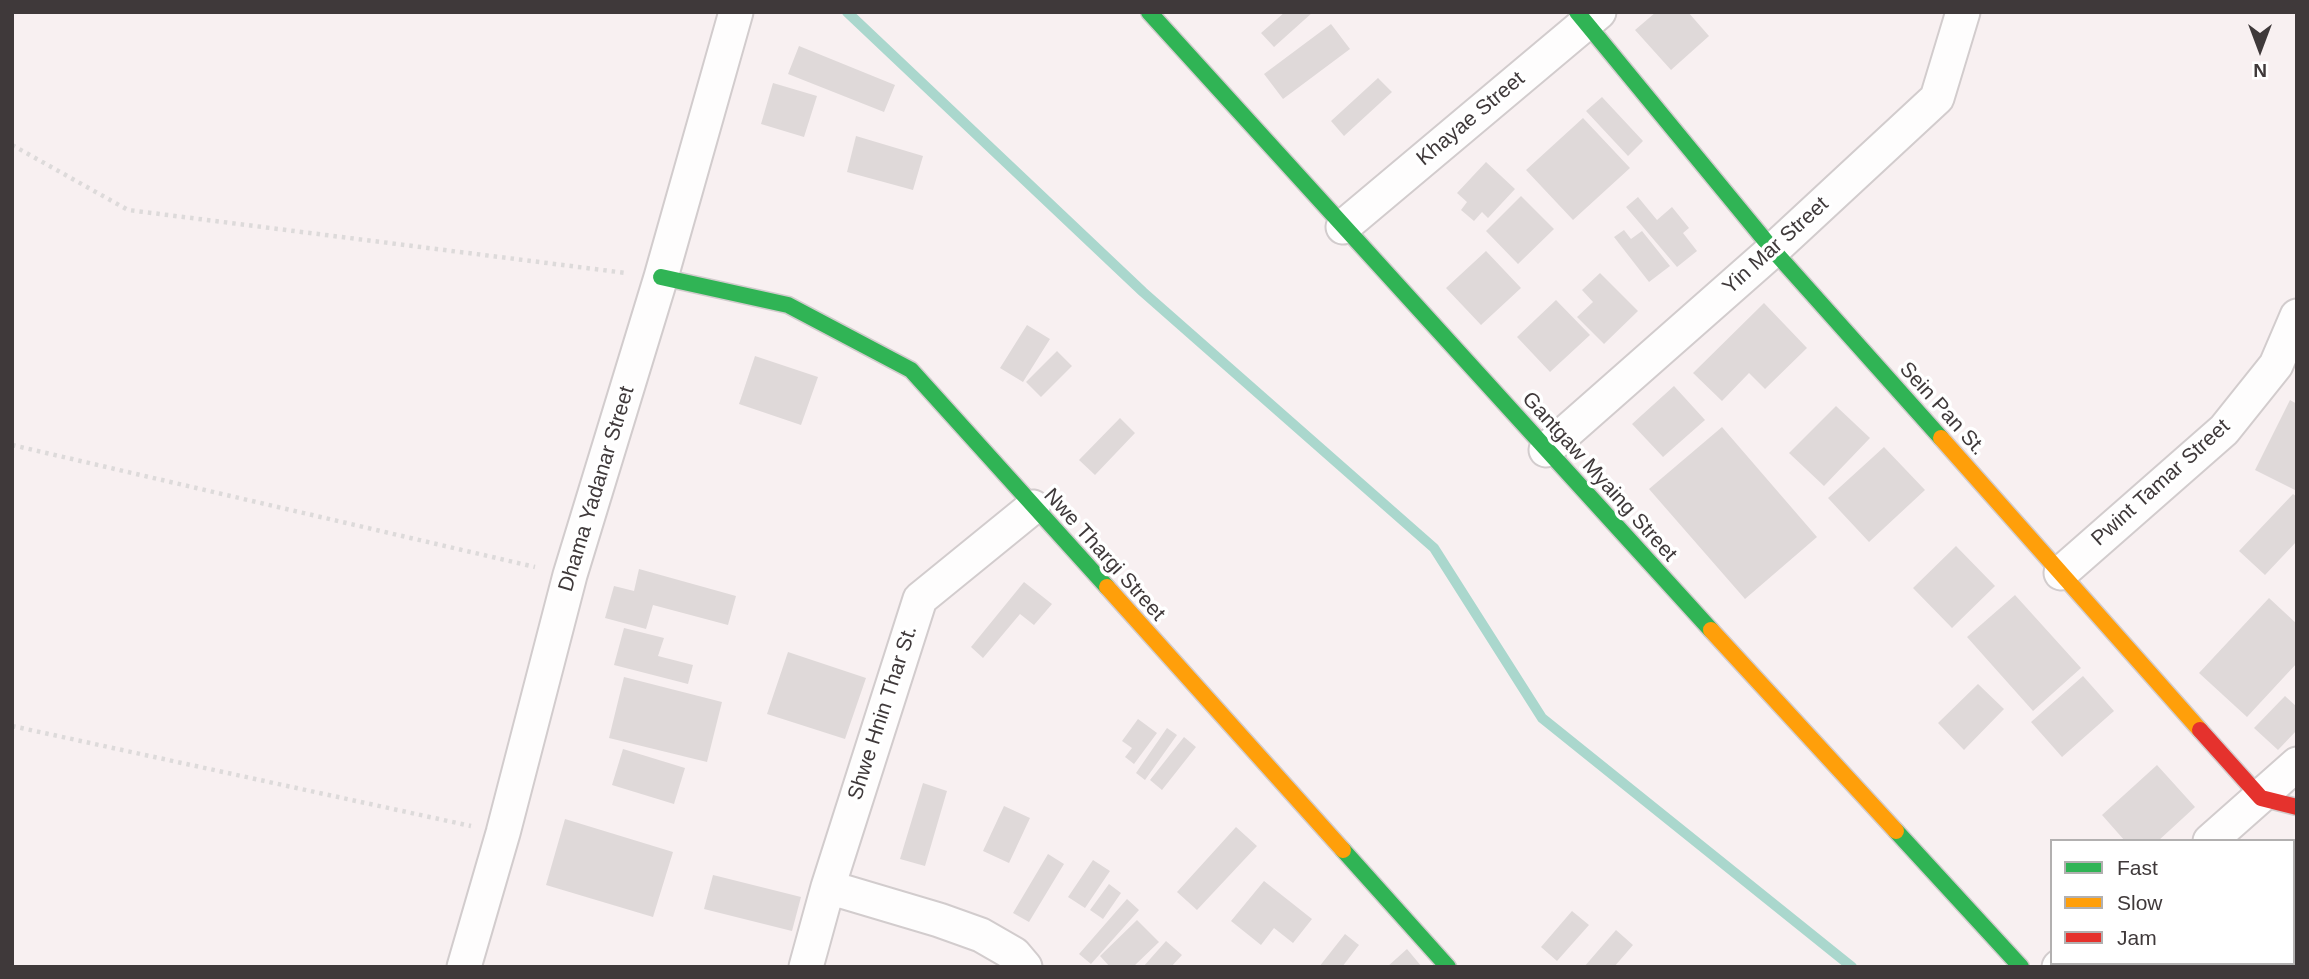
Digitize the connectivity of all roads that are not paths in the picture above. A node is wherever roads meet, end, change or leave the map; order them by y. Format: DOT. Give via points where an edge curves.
graph roads {
  1 [pos="736,12"];
  2 [pos="1149,12"];
  3 [pos="1963,12"];
  4 [pos="1587,16"];
  5 [pos="1343,226"];
  6 [pos="1773,250"];
  7 [pos="661,277"];
  8 [pos="2297,316"];
  9 [pos="1546,450"];
  10 [pos="1032,507"];
  11 [pos="2061,573"];
  12 [pos="2297,764"];
  13 [pos="2261,798"];
  14 [pos="2297,807"];
  15 [pos="2212,839"];
  16 [pos="828,887"];
  17 [pos="464,967"];
  18 [pos="806,967"];
  19 [pos="1025,967"];
  20 [pos="1448,967"];
  21 [pos="2021,967"];
  1 -- 7 [label="street, Dhama Yadanar Street"];
  2 -- 5 [label="street, Gantgaw Myaing Street"];
  3 -- 6 [label="street, Yin Mar Street" via="1937,98"];
  4 -- 5 [label="street, Khayae Street"];
  4 -- 6 [label="street, Sein Pan St."];
  5 -- 9 [label="street, Gantgaw Myaing Street"];
  6 -- 9 [label="street, Yin Mar Street"];
  6 -- 11 [label="street, Sein Pan St."];
  7 -- 10 [label="street, Nwe Thargi Street" via="788,305 912,370"];
  7 -- 17 [label="street, Dhama Yadanar Street" via="570,575"];
  8 -- 11 [label="street, Pwint Tamar Street" via="2276,365 2224,430"];
  9 -- 21 [label="street, Gantgaw Myaing Street"];
  10 -- 16 [label="street, Shwe Hnin Thar St." via="920,599"];
  10 -- 20 [label="street, Nwe Thargi Street"];
  11 -- 13 [label="street, Sein Pan St."];
  12 -- 13 [label="street"];
  13 -- 14 [label="street"];
  13 -- 15 [label="street"];
  16 -- 18 [label="street, Shwe Hnin Thar St."];
  16 -- 19 [label="street" via="981,935 1014,954"];
}
